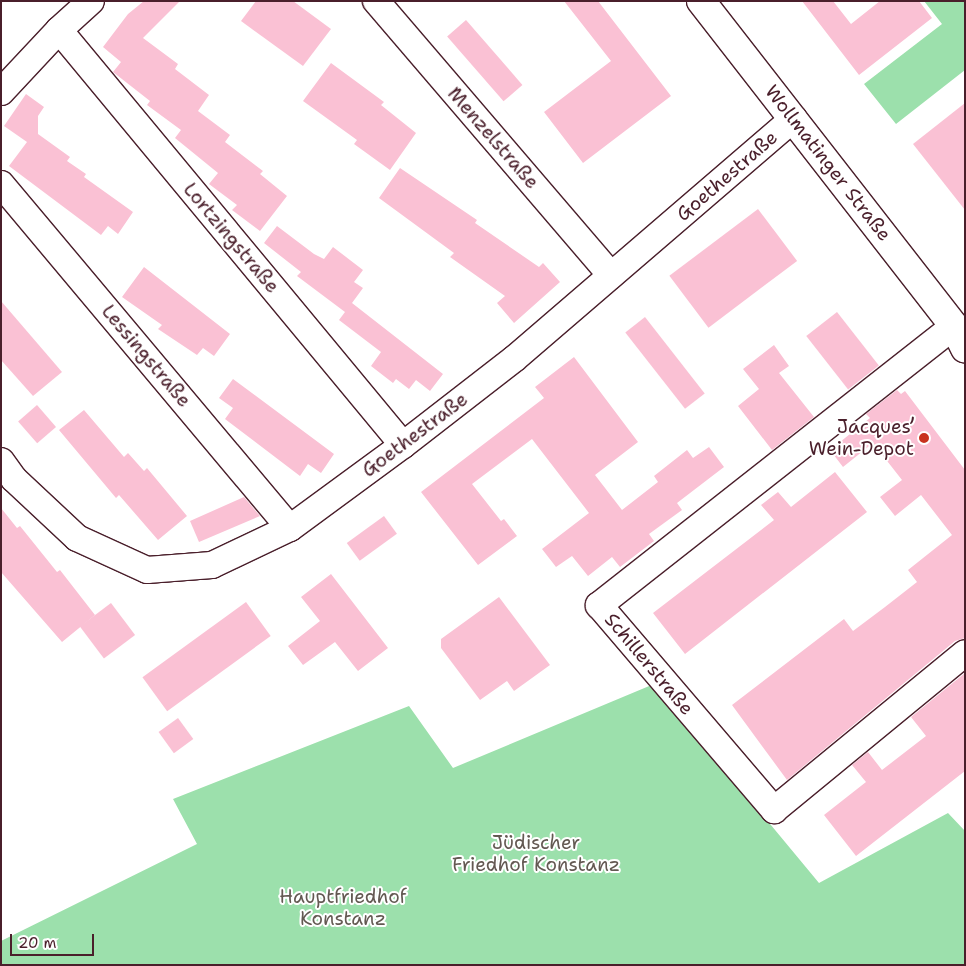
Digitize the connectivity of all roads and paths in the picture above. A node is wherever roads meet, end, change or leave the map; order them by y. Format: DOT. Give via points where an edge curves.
graph roads {
  1 [pos="91,1"];
  2 [pos="376,1"];
  3 [pos="701,1"];
  4 [pos="59,30"];
  5 [pos="1,92"];
  6 [pos="794,118"];
  7 [pos="1,184"];
  8 [pos="611,275"];
  9 [pos="961,337"];
  10 [pos="403,445"];
  11 [pos="1,461"];
  12 [pos="290,528"];
  13 [pos="965,652"];
  1 -- 4 [label="street"];
  2 -- 8 [label="street, Menzelstraße"];
  3 -- 6 [label="main road, Wollmatinger Straße"];
  4 -- 5 [label="street"];
  4 -- 10 [label="street, Lortzingstraße"];
  6 -- 8 [label="street, Goethestraße"];
  6 -- 9 [label="main road, Wollmatinger Straße"];
  7 -- 12 [label="street, Lessingstraße"];
  8 -- 10 [label="street, Goethestraße" via="514,359"];
  9 -- 13 [label="street, Schillerstraße" via="599,605 774,810"];
  10 -- 12 [label="street, Goethestraße"];
  11 -- 12 [label="street, Goethestraße" via="14,479 77,538 147,570 212,565"];
}
